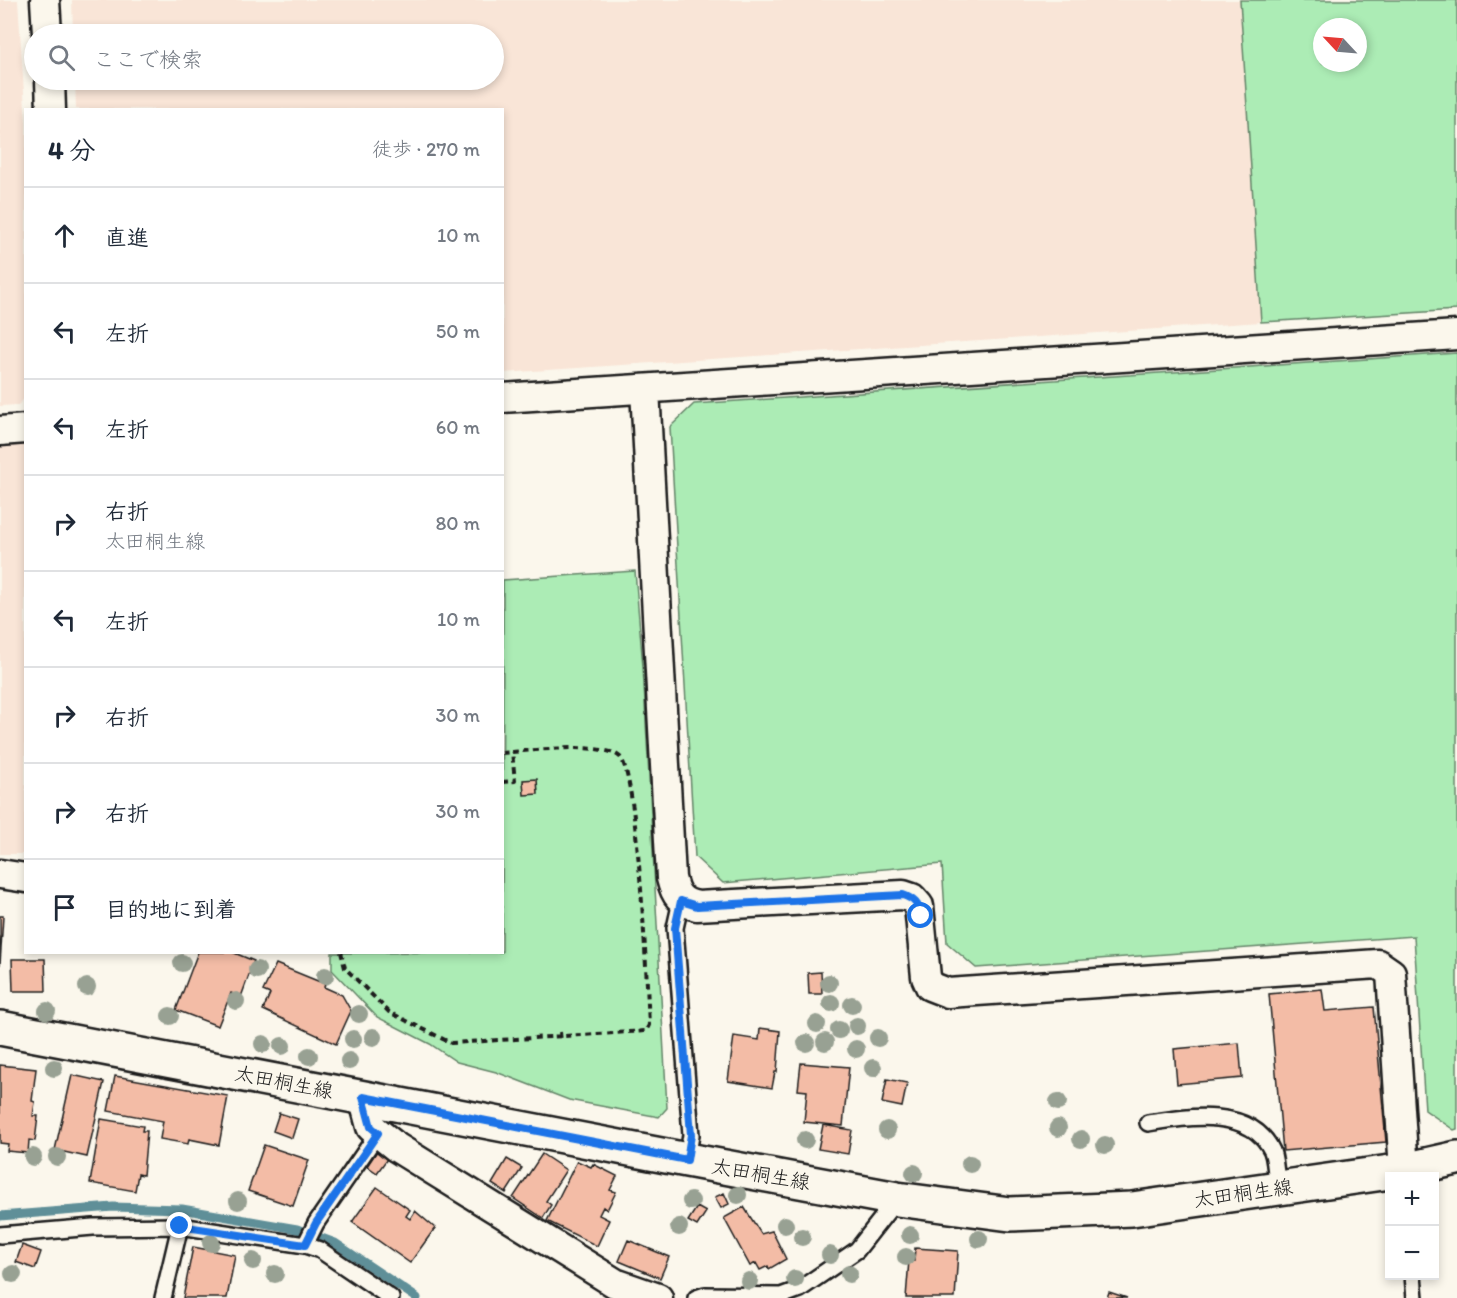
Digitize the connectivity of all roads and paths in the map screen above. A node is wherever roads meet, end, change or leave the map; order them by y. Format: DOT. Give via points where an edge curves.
graph roads {
  1 [pos="45,0"];
  2 [pos="46,24"];
  3 [pos="50,90"];
  4 [pos="51,108"];
  5 [pos="1457,335"];
  6 [pos="645,389"];
  7 [pos="504,398"];
  8 [pos="24,429"];
  9 [pos="0,431"];
  10 [pos="512,752"];
  11 [pos="504,753"];
  12 [pos="504,782"];
  13 [pos="0,874"];
  14 [pos="24,878"];
  15 [pos="681,901"];
  16 [pos="342,954"];
  17 [pos="0,1028"];
  18 [pos="363,1097"];
  19 [pos="1148,1123"];
  20 [pos="378,1133"];
  21 [pos="1457,1158"];
  22 [pos="687,1160"];
  23 [pos="1405,1172"];
  24 [pos="1408,1172"];
  25 [pos="1385,1175"];
  26 [pos="1277,1188"];
  27 [pos="897,1199"];
  28 [pos="180,1226"];
  29 [pos="0,1235"];
  30 [pos="306,1242"];
  31 [pos="1413,1280"];
  32 [pos="163,1298"];
  33 [pos="391,1298"];
  34 [pos="658,1298"];
  35 [pos="696,1298"];
  36 [pos="1415,1298"];
  1 -- 2 [label="street"];
  3 -- 4 [label="street"];
  5 -- 6 [label="street"];
  6 -- 7 [label="street"];
  6 -- 15 [label="street" via="671,878"];
  8 -- 9 [label="street"];
  10 -- 11 [label="path"];
  10 -- 12 [label="path" via="515,781"];
  10 -- 16 [label="path" via="606,750 619,756 626,766 633,801 650,1025 646,1031 451,1043 389,1012 345,968"];
  13 -- 14 [label="street"];
  15 -- 22 [label="lane" via="675,928 691,1135"];
  15 -- 23 [label="street" via="697,906 903,895 912,898 919,906 926,977 930,986 948,993 1378,964 1391,973"];
  17 -- 18 [label="main road, 太田桐生線"];
  18 -- 20 [label="street" via="371,1127"];
  18 -- 22 [label="main road, 太田桐生線"];
  19 -- 26 [label="lane" via="1202,1116 1240,1124 1270,1148"];
  20 -- 30 [label="lane"];
  20 -- 34 [label="street" via="615,1283"];
  21 -- 24 [label="main road, 太田桐生線"];
  22 -- 27 [label="main road, 太田桐生線"];
  25 -- 26 [label="main road, 太田桐生線"];
  26 -- 27 [label="main road, 太田桐生線" via="1132,1209 1010,1214"];
  27 -- 35 [label="lane" via="857,1250 800,1289 780,1296"];
  28 -- 29 [label="lane" via="93,1227"];
  28 -- 30 [label="lane"];
  28 -- 32 [label="lane"];
  30 -- 33 [label="lane"];
  31 -- 36 [label="lane"];
}
